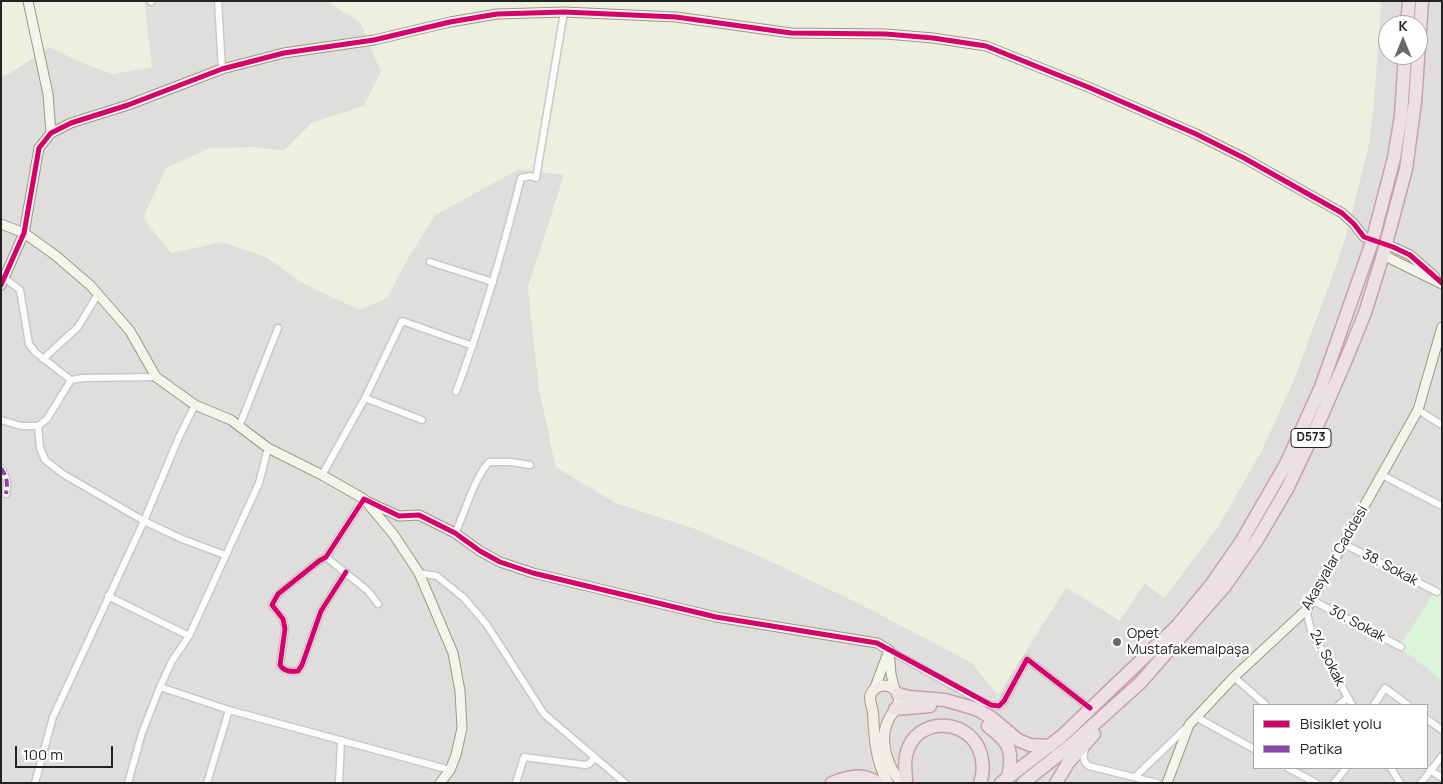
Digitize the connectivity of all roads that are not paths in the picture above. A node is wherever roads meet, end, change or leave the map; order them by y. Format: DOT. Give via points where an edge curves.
graph roads {
  1 [pos="28,1"];
  2 [pos="218,1"];
  3 [pos="1409,1"];
  4 [pos="1422,1"];
  5 [pos="564,12"];
  6 [pos="1408,15"];
  7 [pos="1404,65"];
  8 [pos="222,69"];
  9 [pos="51,133"];
  10 [pos="1,224"];
  11 [pos="24,233"];
  12 [pos="1364,237"];
  13 [pos="1388,251"];
  14 [pos="430,262"];
  15 [pos="2,279"];
  16 [pos="493,282"];
  17 [pos="1442,284"];
  18 [pos="98,294"];
  19 [pos="278,328"];
  20 [pos="1442,328"];
  21 [pos="473,346"];
  22 [pos="43,359"];
  23 [pos="156,377"];
  24 [pos="71,380"];
  25 [pos="456,392"];
  26 [pos="365,398"];
  27 [pos="195,404"];
  28 [pos="1418,410"];
  29 [pos="1,420"];
  30 [pos="422,420"];
  31 [pos="1442,425"];
  32 [pos="38,426"];
  33 [pos="239,426"];
  34 [pos="268,448"];
  35 [pos="530,465"];
  36 [pos="1,468"];
  37 [pos="322,475"];
  38 [pos="1382,475"];
  39 [pos="6,494"];
  40 [pos="364,499"];
  41 [pos="1442,506"];
  42 [pos="144,521"];
  43 [pos="455,533"];
  44 [pos="1344,544"];
  45 [pos="225,555"];
  46 [pos="326,557"];
  47 [pos="346,572"];
  48 [pos="419,573"];
  49 [pos="1437,592"];
  50 [pos="108,596"];
  51 [pos="1312,600"];
  52 [pos="378,604"];
  53 [pos="1306,610"];
  54 [pos="189,636"];
  55 [pos="1402,647"];
  56 [pos="889,650"];
  57 [pos="1234,677"];
  58 [pos="1140,683"];
  59 [pos="160,687"];
  60 [pos="874,690"];
  61 [pos="896,692"];
  62 [pos="1347,698"];
  63 [pos="1265,704"];
  64 [pos="1341,704"];
  65 [pos="1351,704"];
  66 [pos="1375,704"];
  67 [pos="1407,704"];
  68 [pos="872,708"];
  69 [pos="1090,708"];
  70 [pos="229,710"];
  71 [pos="895,710"];
  72 [pos="1196,717"];
  73 [pos="1428,720"];
  74 [pos="1189,725"];
  75 [pos="1442,730"];
  76 [pos="341,740"];
  77 [pos="1086,742"];
  78 [pos="1050,746"];
  79 [pos="1253,748"];
  80 [pos="1442,756"];
  81 [pos="594,758"];
  82 [pos="1290,769"];
  83 [pos="1345,769"];
  84 [pos="1391,769"];
  85 [pos="450,770"];
  86 [pos="1430,770"];
  87 [pos="1135,777"];
  88 [pos="1442,778"];
  89 [pos="1005,780"];
  90 [pos="34,783"];
  91 [pos="128,783"];
  92 [pos="207,783"];
  93 [pos="339,783"];
  94 [pos="440,783"];
  95 [pos="516,783"];
  96 [pos="625,783"];
  97 [pos="832,783"];
  98 [pos="878,783"];
  99 [pos="888,783"];
  100 [pos="902,783"];
  101 [pos="906,783"];
  102 [pos="980,783"];
  103 [pos="1023,783"];
  104 [pos="1056,783"];
  105 [pos="1157,783"];
  106 [pos="1167,783"];
  107 [pos="1316,783"];
  108 [pos="1334,783"];
  109 [pos="1400,783"];
  110 [pos="1420,783"];
  1 -- 9 [label="street" via="48,94"];
  2 -- 8 [label="street"];
  3 -- 6 [label="highway"];
  4 -- 13 [label="highway, D573" via="1416,102 1406,169"];
  5 -- 8 [label="street" via="497,14 374,40 284,53"];
  5 -- 12 [label="street" via="676,17 791,33 895,34 986,46 1088,87 1236,154 1342,213"];
  5 -- 16 [label="street" via="536,178 521,178"];
  7 -- 69 [label="highway, D573" via="1394,158 1372,242 1321,387 1286,464 1242,542 1211,585 1177,626"];
  8 -- 9 [label="street"];
  9 -- 11 [label="street" via="39,148"];
  10 -- 11 [label="street"];
  11 -- 15 [label="street"];
  11 -- 18 [label="street" via="55,255"];
  13 -- 17 [label="street"];
  13 -- 17 [label="street" via="1410,255"];
  13 -- 58 [label="highway, D573" via="1318,424 1257,540 1224,586"];
  14 -- 16 [label="street"];
  15 -- 22 [label="street" via="20,290 29,344"];
  16 -- 21 [label="street"];
  18 -- 22 [label="street" via="78,327"];
  18 -- 23 [label="street" via="130,331"];
  19 -- 33 [label="street"];
  20 -- 28 [label="street, Akasyalar Caddesi"];
  21 -- 25 [label="street"];
  21 -- 26 [label="street" via="402,321"];
  22 -- 24 [label="street"];
  23 -- 24 [label="street"];
  23 -- 27 [label="street"];
  24 -- 32 [label="street" via="47,420"];
  26 -- 30 [label="street"];
  26 -- 37 [label="street"];
  27 -- 33 [label="street"];
  27 -- 42 [label="street"];
  28 -- 31 [label="street"];
  28 -- 38 [label="street, Akasyalar Caddesi"];
  29 -- 32 [label="street" via="21,426"];
  32 -- 42 [label="street" via="45,460"];
  33 -- 34 [label="street"];
  34 -- 37 [label="street"];
  34 -- 45 [label="street" via="259,483"];
  35 -- 43 [label="street" via="489,462 478,477"];
  36 -- 39 [label="street" via="7,478"];
  37 -- 40 [label="street"];
  38 -- 41 [label="street"];
  38 -- 44 [label="street, Akasyalar Caddesi"];
  40 -- 43 [label="street" via="399,516 419,515"];
  40 -- 46 [label="street"];
  40 -- 48 [label="street" via="394,535"];
  42 -- 45 [label="street"];
  42 -- 50 [label="street"];
  43 -- 56 [label="street" via="500,562 533,573 716,617 877,644"];
  44 -- 49 [label="street, 38. Sokak"];
  44 -- 51 [label="street, Akasyalar Caddesi"];
  45 -- 54 [label="street"];
  46 -- 47 [label="street"];
  46 -- 47 [label="street" via="278,594 272,605 283,619 285,629 280,665 283,669 298,671 302,665 321,611"];
  47 -- 52 [label="street"];
  48 -- 81 [label="street" via="437,576 464,598 487,625 544,714"];
  48 -- 85 [label="street" via="453,653 460,691 462,728"];
  50 -- 54 [label="street"];
  50 -- 90 [label="street" via="53,717"];
  51 -- 53 [label="street, Akasyalar Caddesi"];
  51 -- 55 [label="street, 30. Sokak"];
  53 -- 57 [label="street, Akasyalar Caddesi"];
  53 -- 62 [label="street, 24. Sokak" via="1311,630"];
  54 -- 59 [label="street"];
  56 -- 60 [label="street"];
  56 -- 61 [label="street"];
  56 -- 69 [label="street" via="982,702 999,706 1027,659"];
  57 -- 63 [label="street"];
  57 -- 72 [label="street, Akasyalar Caddesi"];
  58 -- 77 [label="highway"];
  58 -- 103 [label="highway, D573"];
  59 -- 70 [label="street"];
  59 -- 91 [label="street" via="142,733"];
  60 -- 61 [label="main road" via="883,685 892,687"];
  60 -- 68 [label="main road" via="870,699"];
  61 -- 71 [label="main road" via="899,703"];
  61 -- 78 [label="highway" via="976,709 1018,740 1030,745"];
  62 -- 64 [label="street"];
  62 -- 65 [label="street, 24. Sokak"];
  66 -- 67 [label="street" via="1385,688"];
  68 -- 71 [label="main road" via="880,714"];
  68 -- 99 [label="main road" via="878,759"];
  69 -- 78 [label="highway, D573"];
  70 -- 76 [label="street"];
  70 -- 92 [label="street"];
  71 -- 89 [label="highway" via="916,706 947,708 967,713 983,722 1009,746 1012,756"];
  71 -- 100 [label="main road" via="886,726 884,746 888,762"];
  72 -- 74 [label="street, Akasyalar Caddesi"];
  72 -- 79 [label="street"];
  73 -- 75 [label="street"];
  74 -- 87 [label="street"];
  74 -- 106 [label="street, Akasyalar Caddesi"];
  76 -- 85 [label="street"];
  76 -- 93 [label="street"];
  77 -- 87 [label="street" via="1083,757 1090,766"];
  77 -- 104 [label="highway"];
  78 -- 89 [label="highway, D573"];
  80 -- 86 [label="street"];
  81 -- 95 [label="street" via="585,765 524,757"];
  81 -- 96 [label="street"];
  82 -- 107 [label="street"];
  83 -- 108 [label="street"];
  84 -- 109 [label="street"];
  85 -- 94 [label="street"];
  86 -- 88 [label="street"];
  86 -- 110 [label="street"];
  87 -- 105 [label="street"];
  97 -- 98 [label="highway" via="844,777 858,776"];
  101 -- 102 [label="highway" via="905,757 909,747 925,729 937,726 952,726 974,740 981,752"];
}
